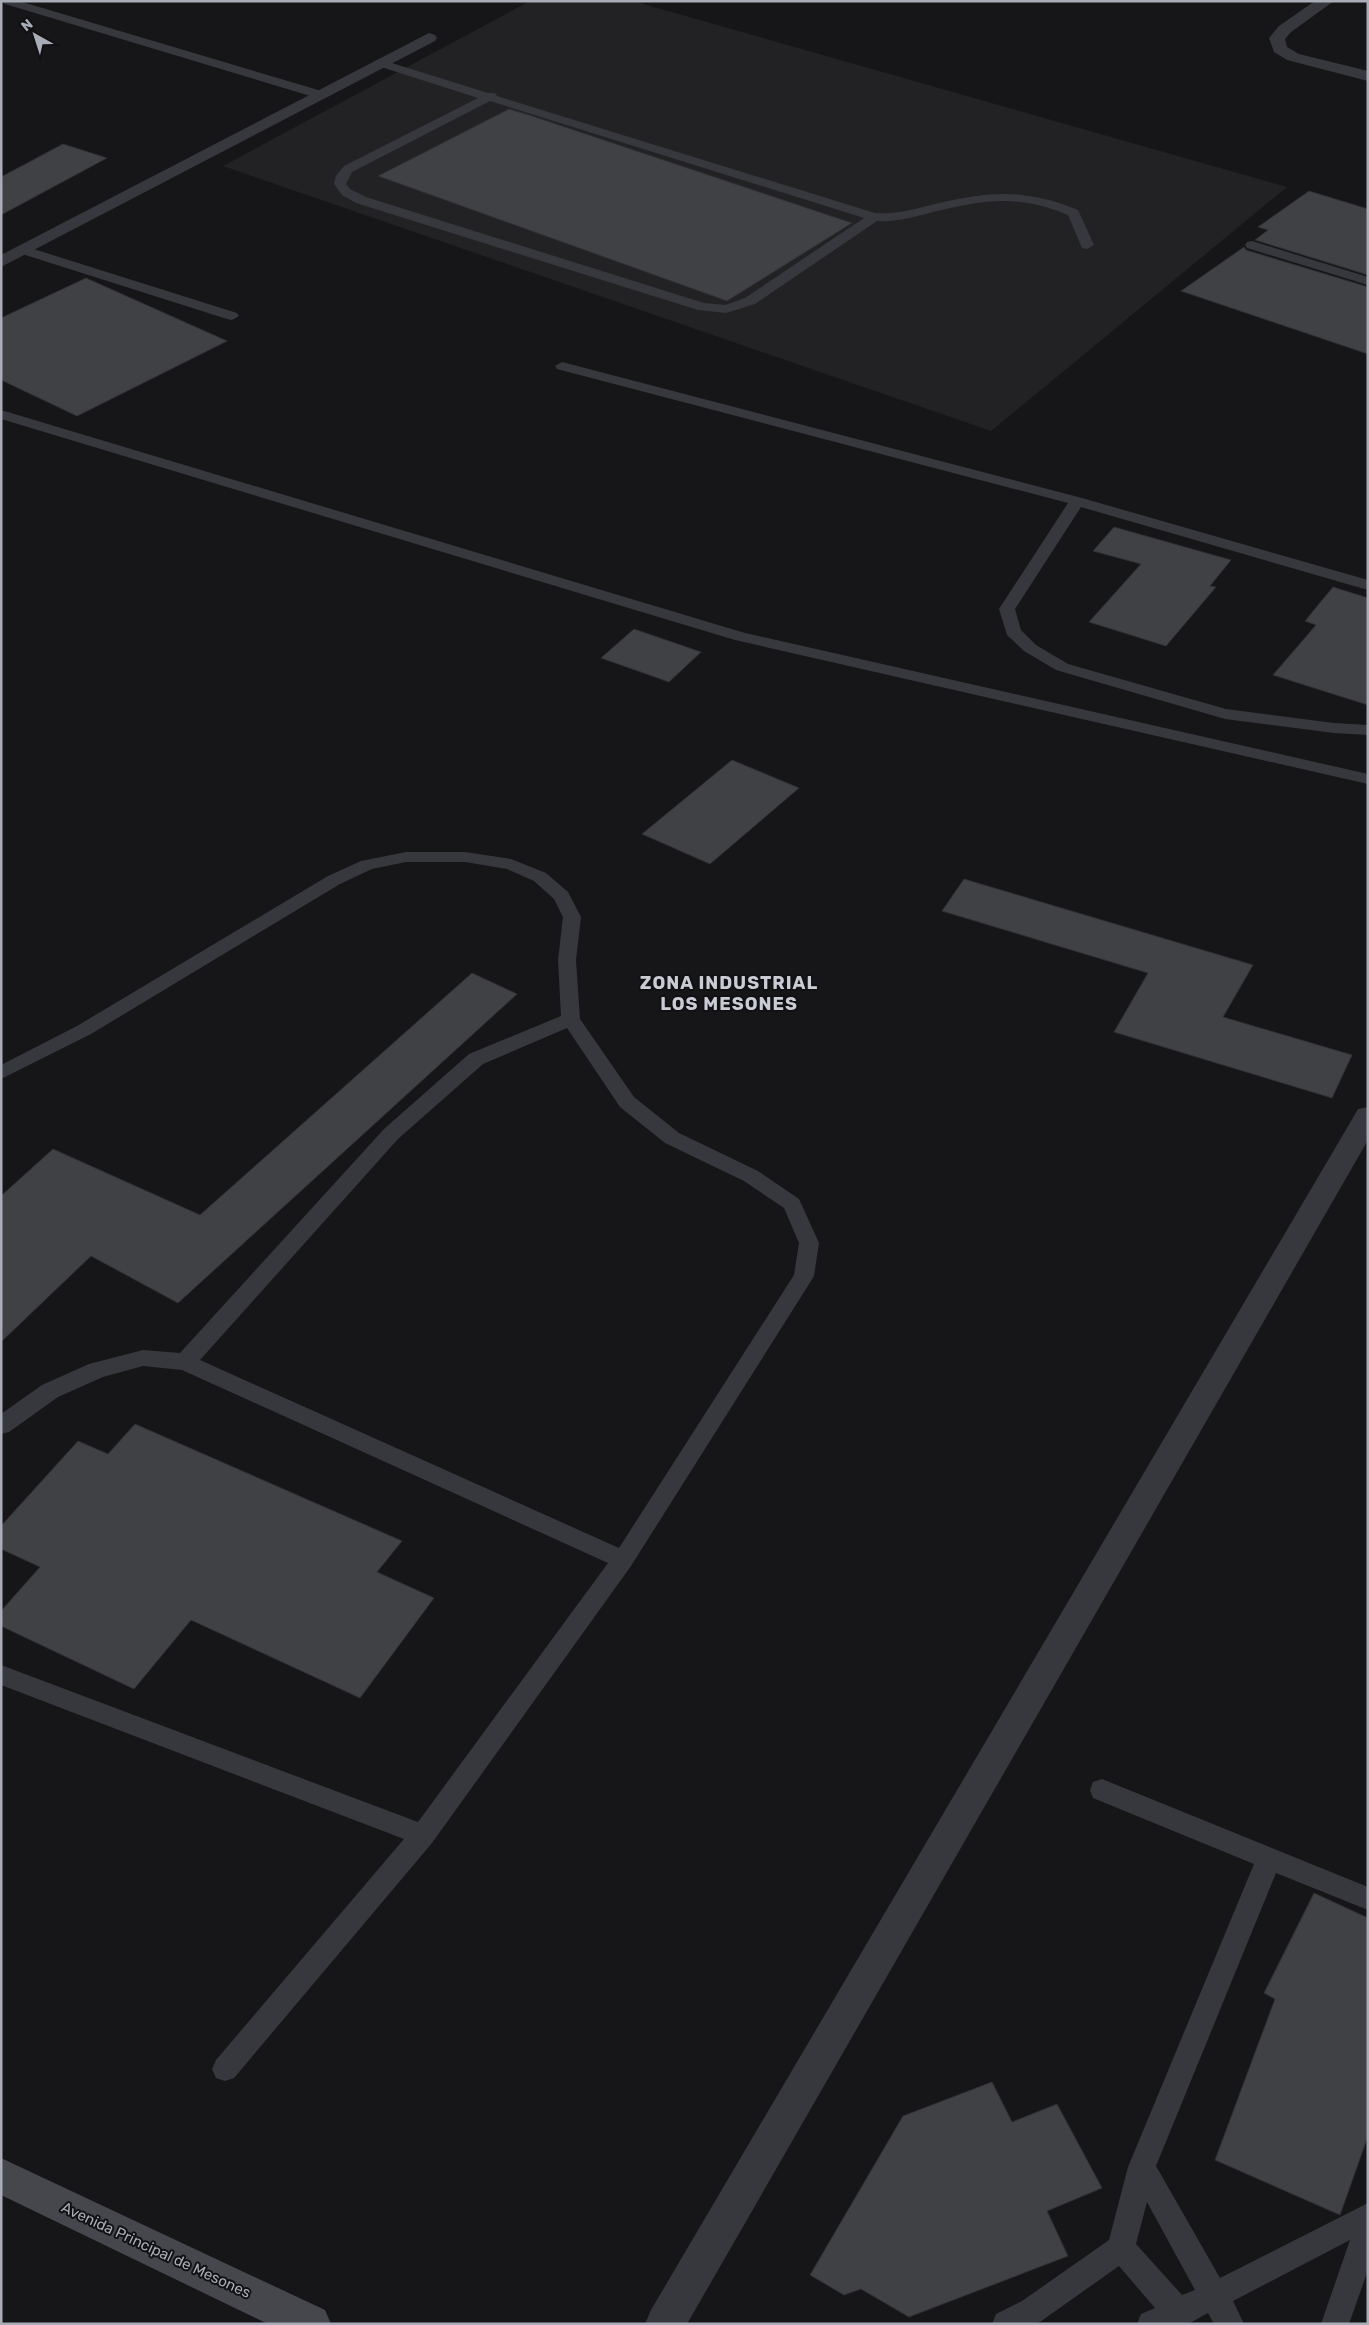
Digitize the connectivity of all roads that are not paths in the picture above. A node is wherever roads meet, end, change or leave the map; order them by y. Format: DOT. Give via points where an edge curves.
graph roads {
  1 [pos="1326,1"];
  2 [pos="9,2"];
  3 [pos="429,38"];
  4 [pos="379,63"];
  5 [pos="1368,76"];
  6 [pos="321,95"];
  7 [pos="491,96"];
  8 [pos="874,217"];
  9 [pos="1087,245"];
  10 [pos="1252,245"];
  11 [pos="24,250"];
  12 [pos="1,262"];
  13 [pos="1368,281"];
  14 [pos="232,316"];
  15 [pos="562,366"];
  16 [pos="1,414"];
  17 [pos="1076,502"];
  18 [pos="1368,585"];
  19 [pos="1368,730"];
  20 [pos="1368,779"];
  21 [pos="571,1019"];
  22 [pos="1,1073"];
  23 [pos="1368,1116"];
  24 [pos="185,1362"];
  25 [pos="1,1426"];
  26 [pos="623,1560"];
  27 [pos="1,1675"];
  28 [pos="1102,1790"];
  29 [pos="423,1835"];
  30 [pos="1270,1859"];
  31 [pos="1368,1899"];
  32 [pos="226,2069"];
  33 [pos="1142,2167"];
  34 [pos="1,2176"];
  35 [pos="1368,2216"];
  36 [pos="1368,2228"];
  37 [pos="1121,2248"];
  38 [pos="1214,2296"];
  39 [pos="1180,2313"];
  40 [pos="311,2324"];
  41 [pos="665,2324"];
  42 [pos="1006,2324"];
  43 [pos="1151,2324"];
  44 [pos="1230,2324"];
  45 [pos="1335,2324"];
  1 -- 5 [label="street" via="1285,29 1277,38 1280,49 1293,57"];
  2 -- 6 [label="lane"];
  3 -- 4 [label="street"];
  4 -- 6 [label="street"];
  4 -- 7 [label="lane"];
  6 -- 11 [label="street"];
  7 -- 8 [label="lane"];
  7 -- 8 [label="lane" via="348,169 340,184 346,192 361,200 693,304 726,309 750,301"];
  8 -- 9 [label="lane" via="897,217 973,199 1018,196 1052,203 1073,212"];
  10 -- 13 [label="lane"];
  11 -- 12 [label="street"];
  11 -- 14 [label="lane"];
  15 -- 17 [label="lane"];
  16 -- 20 [label="lane" via="740,637"];
  17 -- 18 [label="lane"];
  17 -- 19 [label="lane" via="1007,609 1013,632 1030,648 1062,667 1225,714"];
  21 -- 22 [label="lane" via="567,960 572,917 562,896 540,877 511,864 465,857 406,857 367,865 334,880 84,1030"];
  21 -- 24 [label="lane" via="476,1059 398,1128"];
  21 -- 26 [label="lane" via="627,1102 672,1138 751,1176 792,1204 809,1243 804,1276"];
  23 -- 41 [label="street"];
  24 -- 25 [label="lane" via="143,1358 97,1370 50,1391"];
  24 -- 26 [label="lane"];
  26 -- 29 [label="lane"];
  27 -- 29 [label="lane"];
  28 -- 30 [label="lane"];
  29 -- 32 [label="lane"];
  30 -- 31 [label="lane"];
  30 -- 33 [label="lane"];
  33 -- 37 [label="lane"];
  33 -- 38 [label="lane"];
  34 -- 40 [label="street, Avenida Principal de Mesones"];
  35 -- 38 [label="lane"];
  36 -- 45 [label="lane"];
  37 -- 39 [label="lane"];
  37 -- 42 [label="lane" via="1032,2311"];
  38 -- 39 [label="lane"];
  38 -- 44 [label="lane"];
  39 -- 43 [label="lane"];
}
